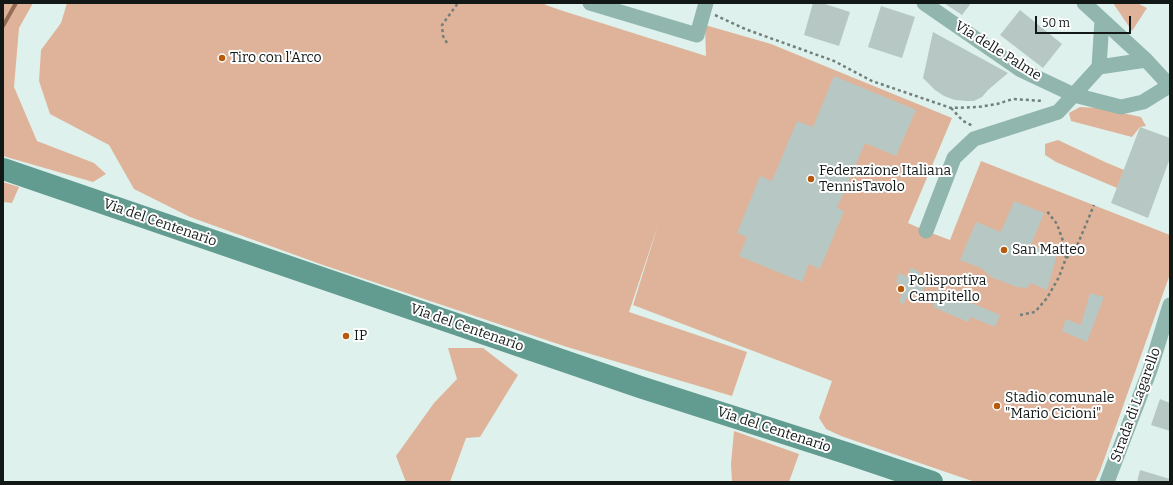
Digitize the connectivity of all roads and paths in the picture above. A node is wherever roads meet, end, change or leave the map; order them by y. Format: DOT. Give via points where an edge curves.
graph roads {
  1 [pos="458,3"];
  2 [pos="590,3"];
  3 [pos="924,3"];
  4 [pos="1084,3"];
  5 [pos="705,7"];
  6 [pos="1102,20"];
  7 [pos="447,43"];
  8 [pos="1146,60"];
  9 [pos="1099,68"];
  10 [pos="1170,86"];
  11 [pos="1070,99"];
  12 [pos="951,108"];
  13 [pos="993,132"];
  14 [pos="3,169"];
  15 [pos="1094,205"];
  16 [pos="1046,210"];
  17 [pos="926,231"];
  18 [pos="1066,258"];
  19 [pos="1170,305"];
  20 [pos="1020,315"];
  21 [pos="932,482"];
  22 [pos="1107,482"];
  1 -- 7 [label="path" via="442,25"];
  2 -- 5 [label="street" via="696,35"];
  3 -- 11 [label="street, Via delle Palme" via="1021,70"];
  4 -- 6 [label="street"];
  5 -- 12 [label="path" via="745,29 834,61 872,81"];
  6 -- 8 [label="street"];
  6 -- 9 [label="street"];
  8 -- 9 [label="street"];
  8 -- 10 [label="street"];
  9 -- 11 [label="street"];
  10 -- 11 [label="street, Via delle Palme" via="1143,102 1121,107"];
  11 -- 12 [label="path" via="1014,99 978,107"];
  11 -- 13 [label="street" via="1058,112"];
  12 -- 13 [label="path" via="963,121"];
  13 -- 17 [label="street" via="974,139 954,158"];
  14 -- 21 [label="street, Via del Centenario" via="640,388"];
  15 -- 18 [label="path" via="1074,253"];
  16 -- 18 [label="path" via="1057,224"];
  18 -- 20 [label="path" via="1059,278 1047,298 1035,312"];
  19 -- 22 [label="street, Strada di Lagarello" via="1150,370"];
}
